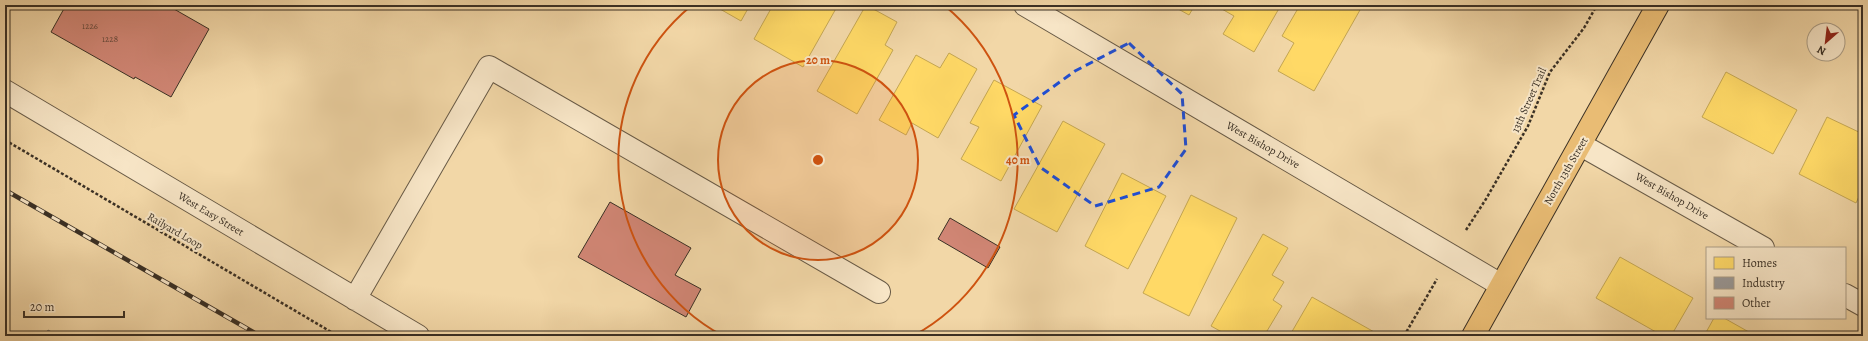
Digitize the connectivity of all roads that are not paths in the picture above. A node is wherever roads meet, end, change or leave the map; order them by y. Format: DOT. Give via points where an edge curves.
graph roads {
  1 [pos="1025,5"];
  2 [pos="1658,5"];
  3 [pos="5,91"];
  4 [pos="1581,145"];
  5 [pos="1761,247"];
  6 [pos="1501,285"];
  7 [pos="879,292"];
  8 [pos="1846,296"];
  9 [pos="355,299"];
  10 [pos="1863,305"];
  11 [pos="418,336"];
  12 [pos="1473,336"];
  1 -- 6 [label="street, West Bishop Drive"];
  2 -- 4 [label="main road, North 13th Street"];
  3 -- 9 [label="street, West Easy Street"];
  4 -- 5 [label="street, West Bishop Drive"];
  4 -- 6 [label="main road, North 13th Street"];
  6 -- 12 [label="main road, North 13th Street"];
  7 -- 9 [label="street" via="489,67"];
  8 -- 10 [label="street"];
  9 -- 11 [label="street, West Easy Street"];
}
